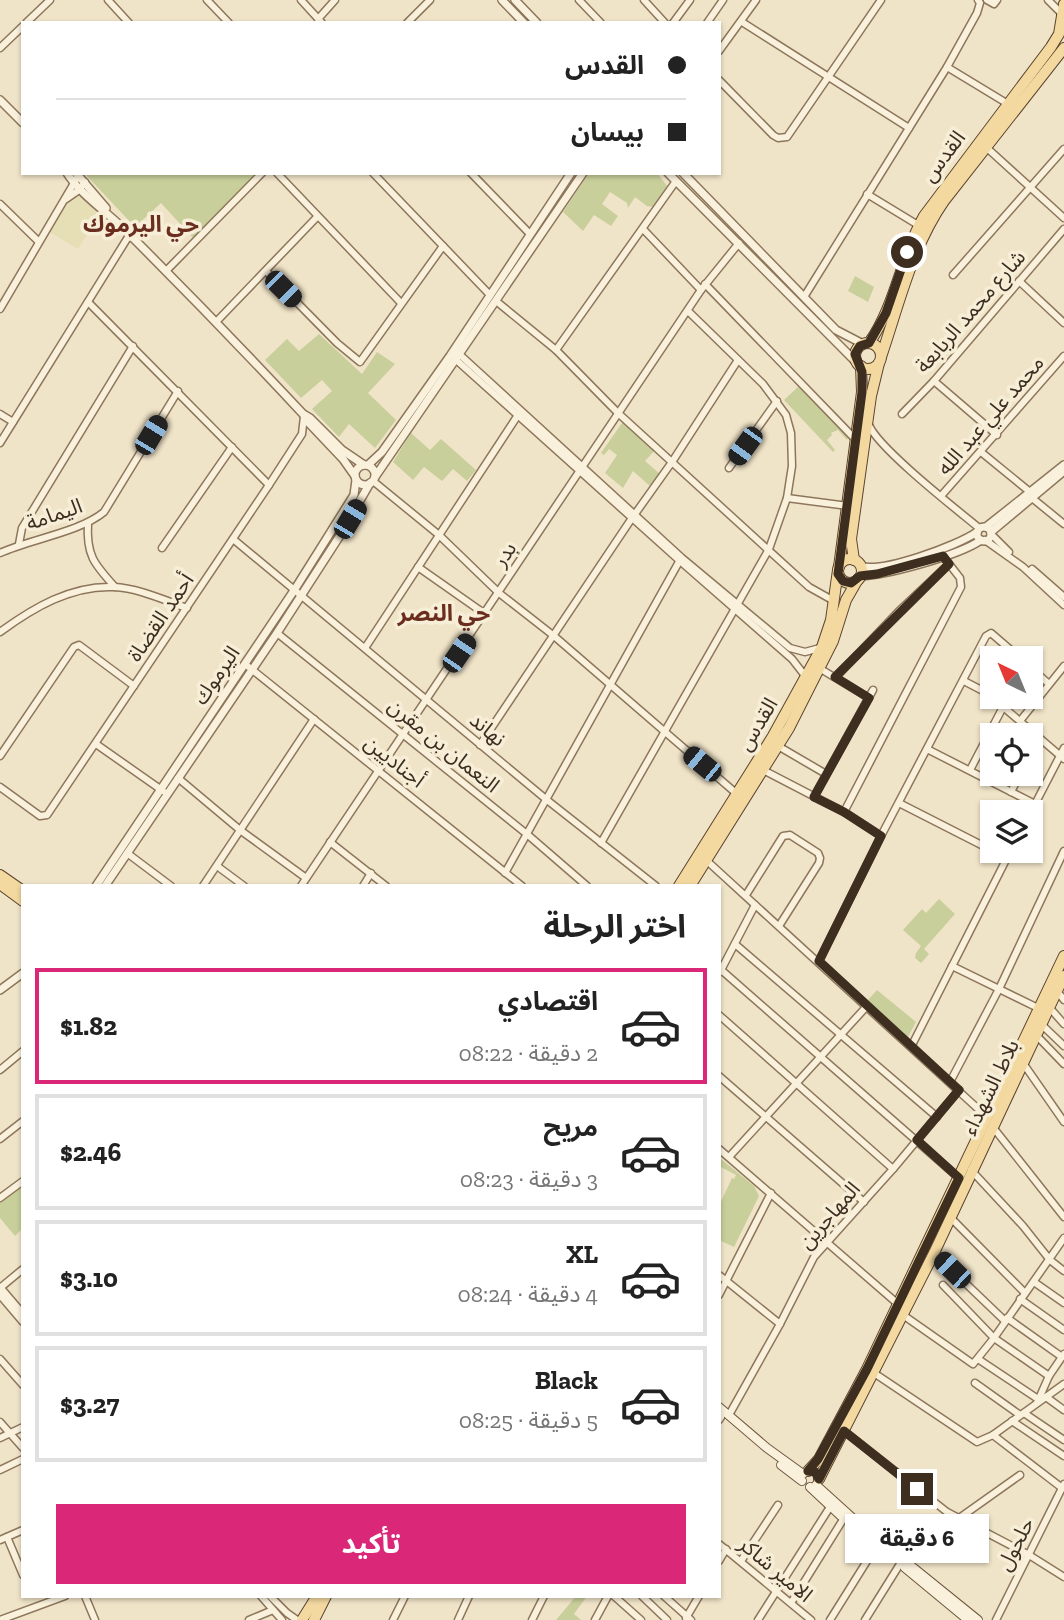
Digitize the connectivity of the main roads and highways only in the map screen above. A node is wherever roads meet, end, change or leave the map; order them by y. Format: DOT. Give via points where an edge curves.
graph roads {
  1 [pos="1063,11"];
  2 [pos="1064,48"];
  3 [pos="866,344"];
  4 [pos="880,360"];
  5 [pos="859,365"];
  6 [pos="838,568"];
  7 [pos="858,570"];
  8 [pos="0,876"];
  9 [pos="0,884"];
  10 [pos="680,884"];
  11 [pos="691,884"];
  12 [pos="21,890"];
  13 [pos="21,900"];
  14 [pos="1064,956"];
  15 [pos="1064,976"];
  16 [pos="1060,996"];
  17 [pos="1044,1008"];
  18 [pos="1019,1062"];
  19 [pos="990,1121"];
  20 [pos="871,1371"];
  21 [pos="722,1415"];
  22 [pos="804,1475"];
  23 [pos="815,1484"];
  24 [pos="316,1598"];
  25 [pos="325,1598"];
  26 [pos="300,1620"];
  27 [pos="314,1620"];
  28 [pos="968,1620"];
  29 [pos="978,1620"];
  1 -- 3 [label="main road, القدس" via="1056,38 918,225 886,313"];
  2 -- 4 [label="main road, القدس" via="926,230"];
  3 -- 4 [label="main road" via="878,348"];
  3 -- 5 [label="main road" via="855,354"];
  4 -- 5 [label="main road" via="870,368"];
  4 -- 7 [label="main road, القدس" via="851,539"];
  5 -- 6 [label="main road, القدس" via="862,392"];
  6 -- 7 [label="main road" via="847,560"];
  6 -- 7 [label="main road" via="843,581 851,583"];
  6 -- 10 [label="main road, القدس" via="822,647"];
  7 -- 11 [label="main road, القدس" via="834,641 778,746"];
  8 -- 12 [label="main road"];
  9 -- 13 [label="main road"];
  14 -- 17 [label="main road"];
  15 -- 16 [label="main road, بلاط الشهداء"];
  16 -- 17 [label="main road, بلاط الشهداء"];
  17 -- 18 [label="main road"];
  17 -- 18 [label="main road, بلاط الشهداء" via="1036,1035"];
  18 -- 19 [label="main road, بلاط الشهداء"];
  19 -- 20 [label="main road" via="898,1304"];
  19 -- 20 [label="main road, بلاط الشهداء" via="934,1253"];
  20 -- 22 [label="main road"];
  20 -- 23 [label="main road, بلاط الشهداء"];
  21 -- 22 [label="main road"];
  22 -- 23 [label="main road"];
  22 -- 23 [label="main road" via="815,1472"];
  23 -- 28 [label="main road" via="830,1507"];
  23 -- 29 [label="main road"];
  24 -- 26 [label="main road"];
  25 -- 27 [label="main road"];
}
